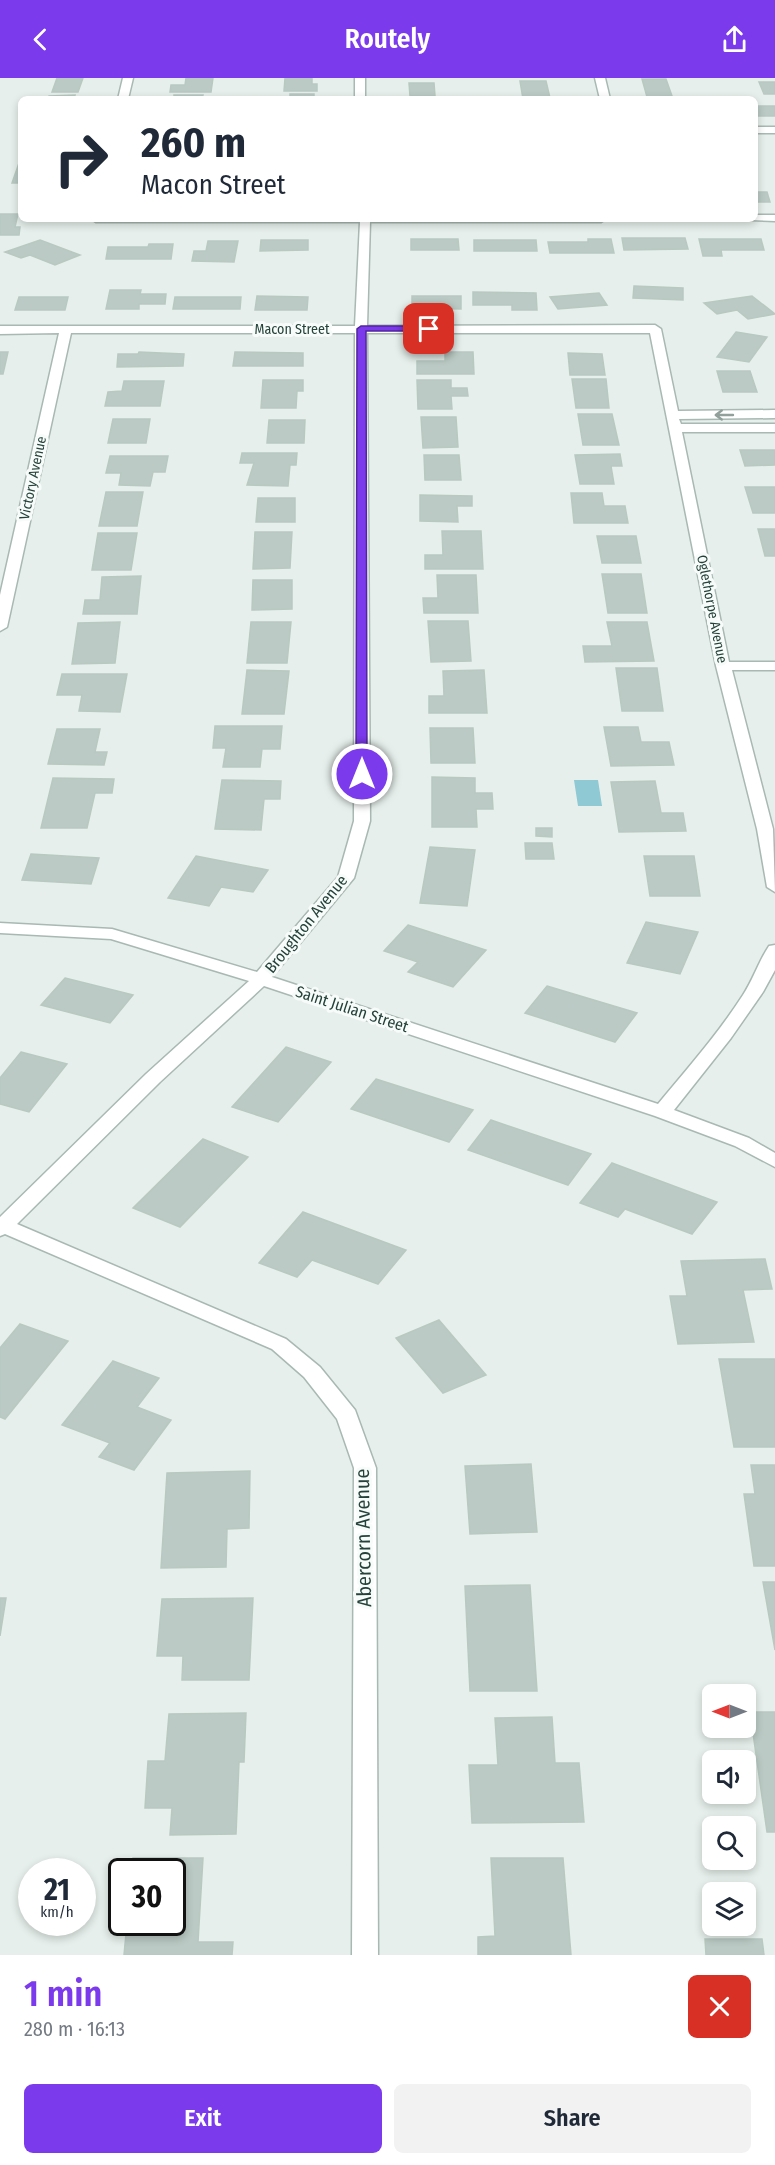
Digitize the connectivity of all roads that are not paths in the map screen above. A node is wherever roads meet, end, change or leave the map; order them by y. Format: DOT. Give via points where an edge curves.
graph roads {
  1 [pos="128,78"];
  2 [pos="360,78"];
  3 [pos="600,78"];
  4 [pos="124,96"];
  5 [pos="360,96"];
  6 [pos="604,96"];
  7 [pos="758,130"];
  8 [pos="775,130"];
  9 [pos="758,218"];
  10 [pos="775,218"];
  11 [pos="365,222"];
  12 [pos="361,329"];
  13 [pos="655,329"];
  14 [pos="0,330"];
  15 [pos="66,330"];
  16 [pos="775,414"];
  17 [pos="675,422"];
  18 [pos="775,428"];
  19 [pos="0,627"];
  20 [pos="723,666"];
  21 [pos="775,666"];
  22 [pos="775,887"];
  23 [pos="0,928"];
  24 [pos="775,950"];
  25 [pos="261,979"];
  26 [pos="662,1112"];
  27 [pos="775,1161"];
  28 [pos="1,1227"];
  29 [pos="365,1955"];
  1 -- 4 [label="street"];
  2 -- 5 [label="street"];
  3 -- 6 [label="street"];
  7 -- 8 [label="street"];
  9 -- 10 [label="street"];
  11 -- 12 [label="street, Broughton Avenue"];
  12 -- 13 [label="street, Macon Street"];
  12 -- 15 [label="street, Macon Street"];
  12 -- 25 [label="street, Broughton Avenue" via="362,821 346,878"];
  13 -- 17 [label="street, Oglethorpe Avenue"];
  14 -- 15 [label="street, Macon Street"];
  15 -- 19 [label="street, Victory Avenue"];
  16 -- 17 [label="street, one-way"];
  17 -- 18 [label="street"];
  17 -- 20 [label="street, Oglethorpe Avenue"];
  20 -- 21 [label="street"];
  20 -- 22 [label="street, Oglethorpe Avenue" via="765,829"];
  23 -- 25 [label="street, Saint Julian Street" via="112,934"];
  24 -- 26 [label="street" via="767,972 743,1008"];
  25 -- 26 [label="street, Saint Julian Street"];
  25 -- 28 [label="street, Broughton Avenue"];
  26 -- 27 [label="street" via="742,1142"];
  28 -- 29 [label="street, Abercorn Avenue" via="279,1344 312,1372 347,1416 364,1468"];
}
